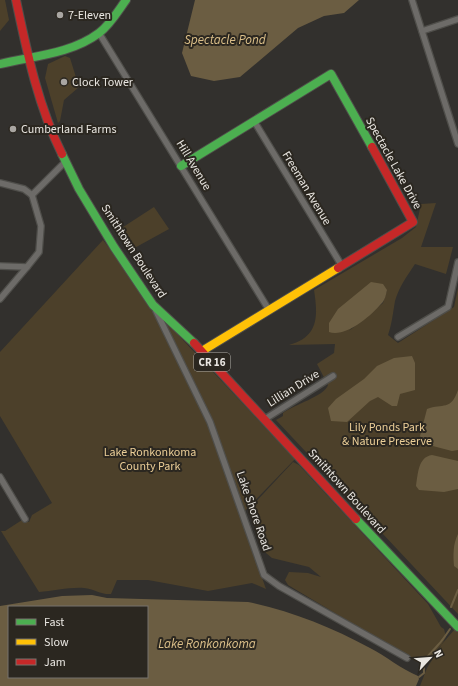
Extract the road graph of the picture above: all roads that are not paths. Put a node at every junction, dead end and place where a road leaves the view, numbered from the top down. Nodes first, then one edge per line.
1 (16, 0) edge
2 (126, 0) edge
3 (412, 0) edge
4 (458, 19) edge
5 (422, 31) junction
6 (99, 33) junction
7 (28, 57) junction
8 (0, 64) edge
9 (254, 121) junction
10 (458, 144) edge
11 (65, 162) junction
12 (181, 166) junction
13 (0, 183) edge
14 (32, 195) junction
15 (458, 262) edge
16 (0, 266) edge
17 (342, 266) junction
18 (27, 267) junction
19 (0, 299) edge
20 (153, 305) junction
21 (268, 310) junction
22 (398, 337) dead end
23 (202, 351) junction
24 (333, 376) dead end
25 (265, 419) junction
26 (0, 477) edge
27 (25, 519) dead end
28 (458, 627) edge
29 (407, 658) dead end

1 - 7 main road, Smithtown Boulevard / CR 16
2 - 6 main road
3 - 5 street
4 - 5 street
5 - 10 street
6 - 7 main road
6 - 12 street, Hill Avenue
7 - 8 main road
7 - 11 main road, Smithtown Boulevard / CR 16
9 - 12 main road, Spectacle Lake Drive
9 - 17 street, Freeman Avenue
9 - 17 main road, Spectacle Lake Drive
11 - 14 street
11 - 20 main road, Smithtown Boulevard / CR 16
12 - 21 street, Hill Avenue
13 - 14 street
14 - 18 street
15 - 22 street
16 - 18 street
17 - 21 main road, Spectacle Lake Drive
18 - 19 street
20 - 23 main road, Smithtown Boulevard / CR 16
20 - 29 street, Lake Shore Road
21 - 23 main road, Spectacle Lake Drive
23 - 25 main road, Smithtown Boulevard / CR 16
24 - 25 street, Lillian Drive
25 - 28 main road, Smithtown Boulevard / CR 16
26 - 27 street

